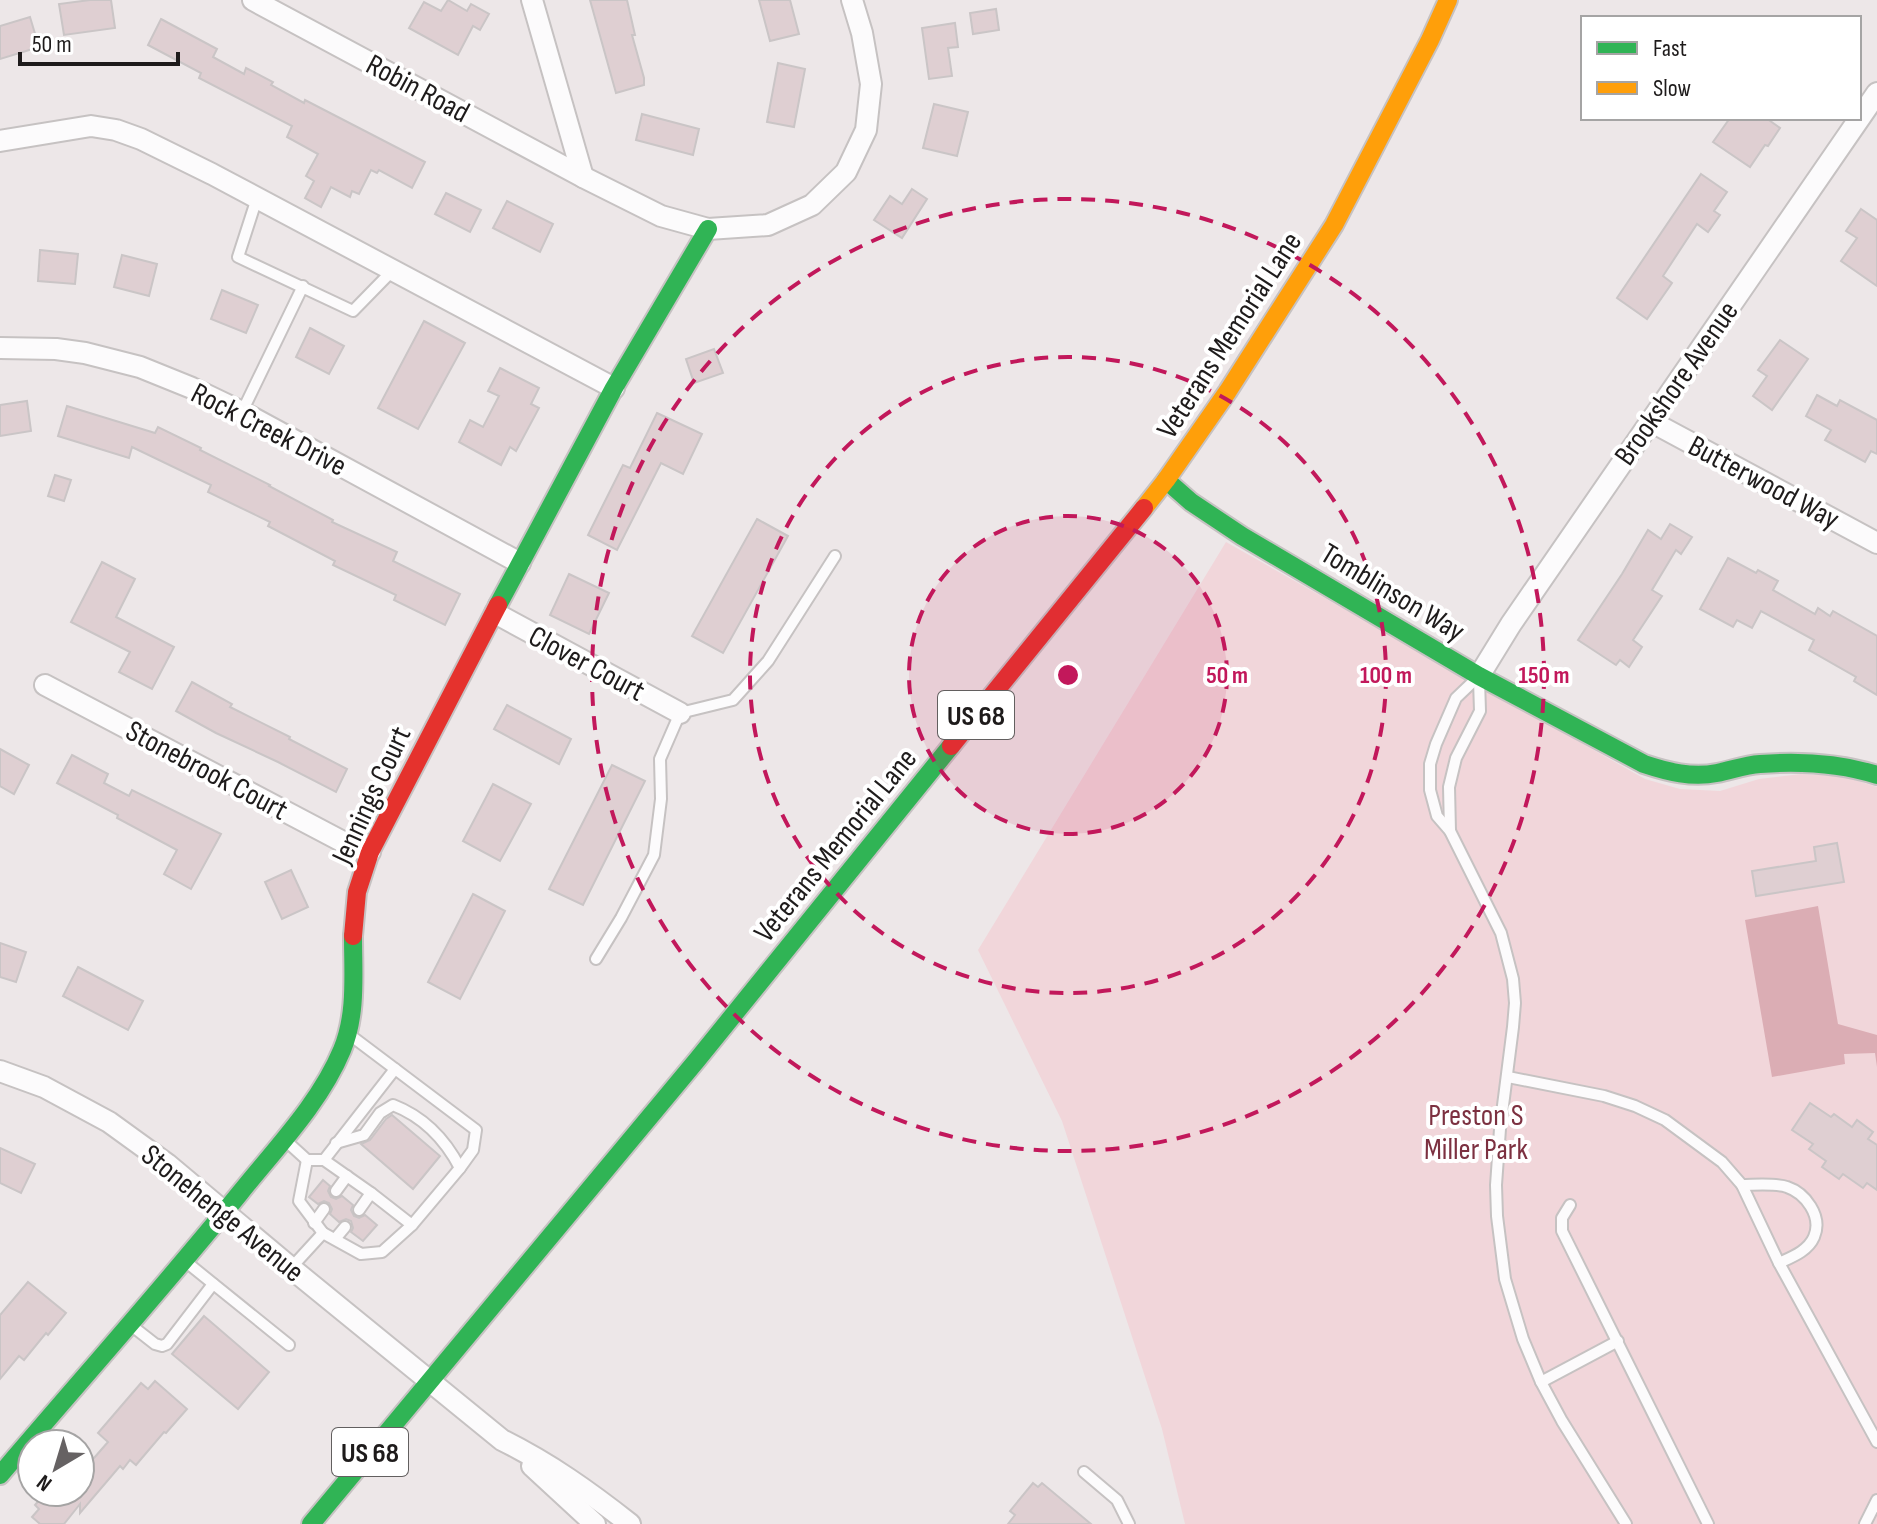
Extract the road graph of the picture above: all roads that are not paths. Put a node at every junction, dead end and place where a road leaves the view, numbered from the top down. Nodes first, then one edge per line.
1 (253, 0) edge
2 (532, 0) edge
3 (852, 0) edge
4 (1448, 0) edge
5 (1874, 103) edge
6 (0, 141) edge
7 (583, 177) junction
8 (257, 198) junction
9 (708, 229) junction
10 (393, 270) junction
11 (303, 286) junction
12 (0, 348) edge
13 (614, 388) junction
14 (242, 412) junction
15 (1650, 421) junction
16 (1166, 480) junction
17 (1877, 543) edge
18 (835, 556) dead end
19 (520, 563) junction
20 (495, 613) junction
21 (1479, 676) junction
22 (45, 685) dead end
23 (680, 713) junction
24 (1877, 775) edge
25 (1450, 831) junction
26 (370, 852) junction
27 (596, 959) dead end
28 (347, 1033) junction
29 (395, 1069) junction
30 (0, 1071) edge
31 (1508, 1077) junction
32 (283, 1138) junction
33 (336, 1143) junction
34 (307, 1160) junction
35 (324, 1160) junction
36 (460, 1168) junction
37 (347, 1176) junction
38 (1742, 1185) junction
39 (336, 1191) dead end
40 (371, 1193) junction
41 (1570, 1205) dead end
42 (324, 1209) dead end
43 (359, 1210) dead end
44 (225, 1212) junction
45 (314, 1223) junction
46 (412, 1225) junction
47 (345, 1227) dead end
48 (323, 1233) junction
49 (335, 1239) junction
50 (184, 1260) junction
51 (1779, 1263) junction
52 (291, 1268) junction
53 (213, 1284) junction
54 (129, 1324) junction
55 (1618, 1341) junction
56 (289, 1345) dead end
57 (430, 1381) junction
58 (1541, 1382) junction
59 (502, 1440) junction
60 (1877, 1442) edge
61 (1084, 1472) dead end
62 (0, 1475) edge
63 (1877, 1500) edge
64 (311, 1524) edge
65 (595, 1524) edge
66 (630, 1524) edge
67 (1129, 1524) edge
68 (1626, 1524) edge
69 (1708, 1524) edge
70 (1865, 1524) edge

1 - 7 street, Robin Road
2 - 7 street
3 - 9 street, Robin Road
4 - 16 street, Veterans Memorial Lane / US 68
5 - 15 street, Brookshore Avenue
6 - 8 street
7 - 9 street, Robin Road
8 - 10 street
8 - 11 lane
9 - 13 street, Jennings Court
10 - 11 lane
10 - 13 street
11 - 14 lane
12 - 14 street, Rock Creek Drive
13 - 19 street, Jennings Court
14 - 19 street, Rock Creek Drive
15 - 17 street, Butterwood Way
15 - 21 street, Brookshore Avenue
16 - 21 street, Tomblinson Way
16 - 57 street, Veterans Memorial Lane / US 68
18 - 23 lane
19 - 20 street, Jennings Court
20 - 23 street, Clover Court
20 - 26 street, Jennings Court
21 - 24 street, Tomblinson Way
21 - 25 lane
21 - 25 lane
22 - 26 street, Stonebrook Court
23 - 27 lane
25 - 31 lane
26 - 28 street, Jennings Court
28 - 29 lane
28 - 32 street, Jennings Court
29 - 33 lane
29 - 36 lane
30 - 44 street, Stonehenge Avenue
31 - 38 lane
31 - 58 lane
32 - 34 lane
32 - 44 street, Jennings Court
33 - 35 lane
33 - 36 lane
34 - 35 lane
34 - 45 lane
35 - 37 lane
36 - 46 lane
37 - 39 lane
37 - 40 lane
38 - 51 lane
38 - 51 lane
40 - 43 lane
40 - 46 lane
41 - 55 lane
42 - 45 lane
44 - 50 street, Jennings Court
44 - 52 street, Stonehenge Avenue
45 - 48 lane
46 - 49 lane
47 - 49 lane
48 - 49 lane
48 - 52 lane
50 - 53 lane
50 - 54 street, Jennings Court
51 - 60 lane
52 - 57 street, Stonehenge Avenue
53 - 54 lane
53 - 56 lane
54 - 62 street, Jennings Court
55 - 58 lane
55 - 69 lane
57 - 59 street, Stonehenge Avenue
57 - 64 street, Veterans Memorial Lane / US 68
58 - 68 lane
59 - 65 street
59 - 66 street
61 - 67 lane
63 - 70 lane

